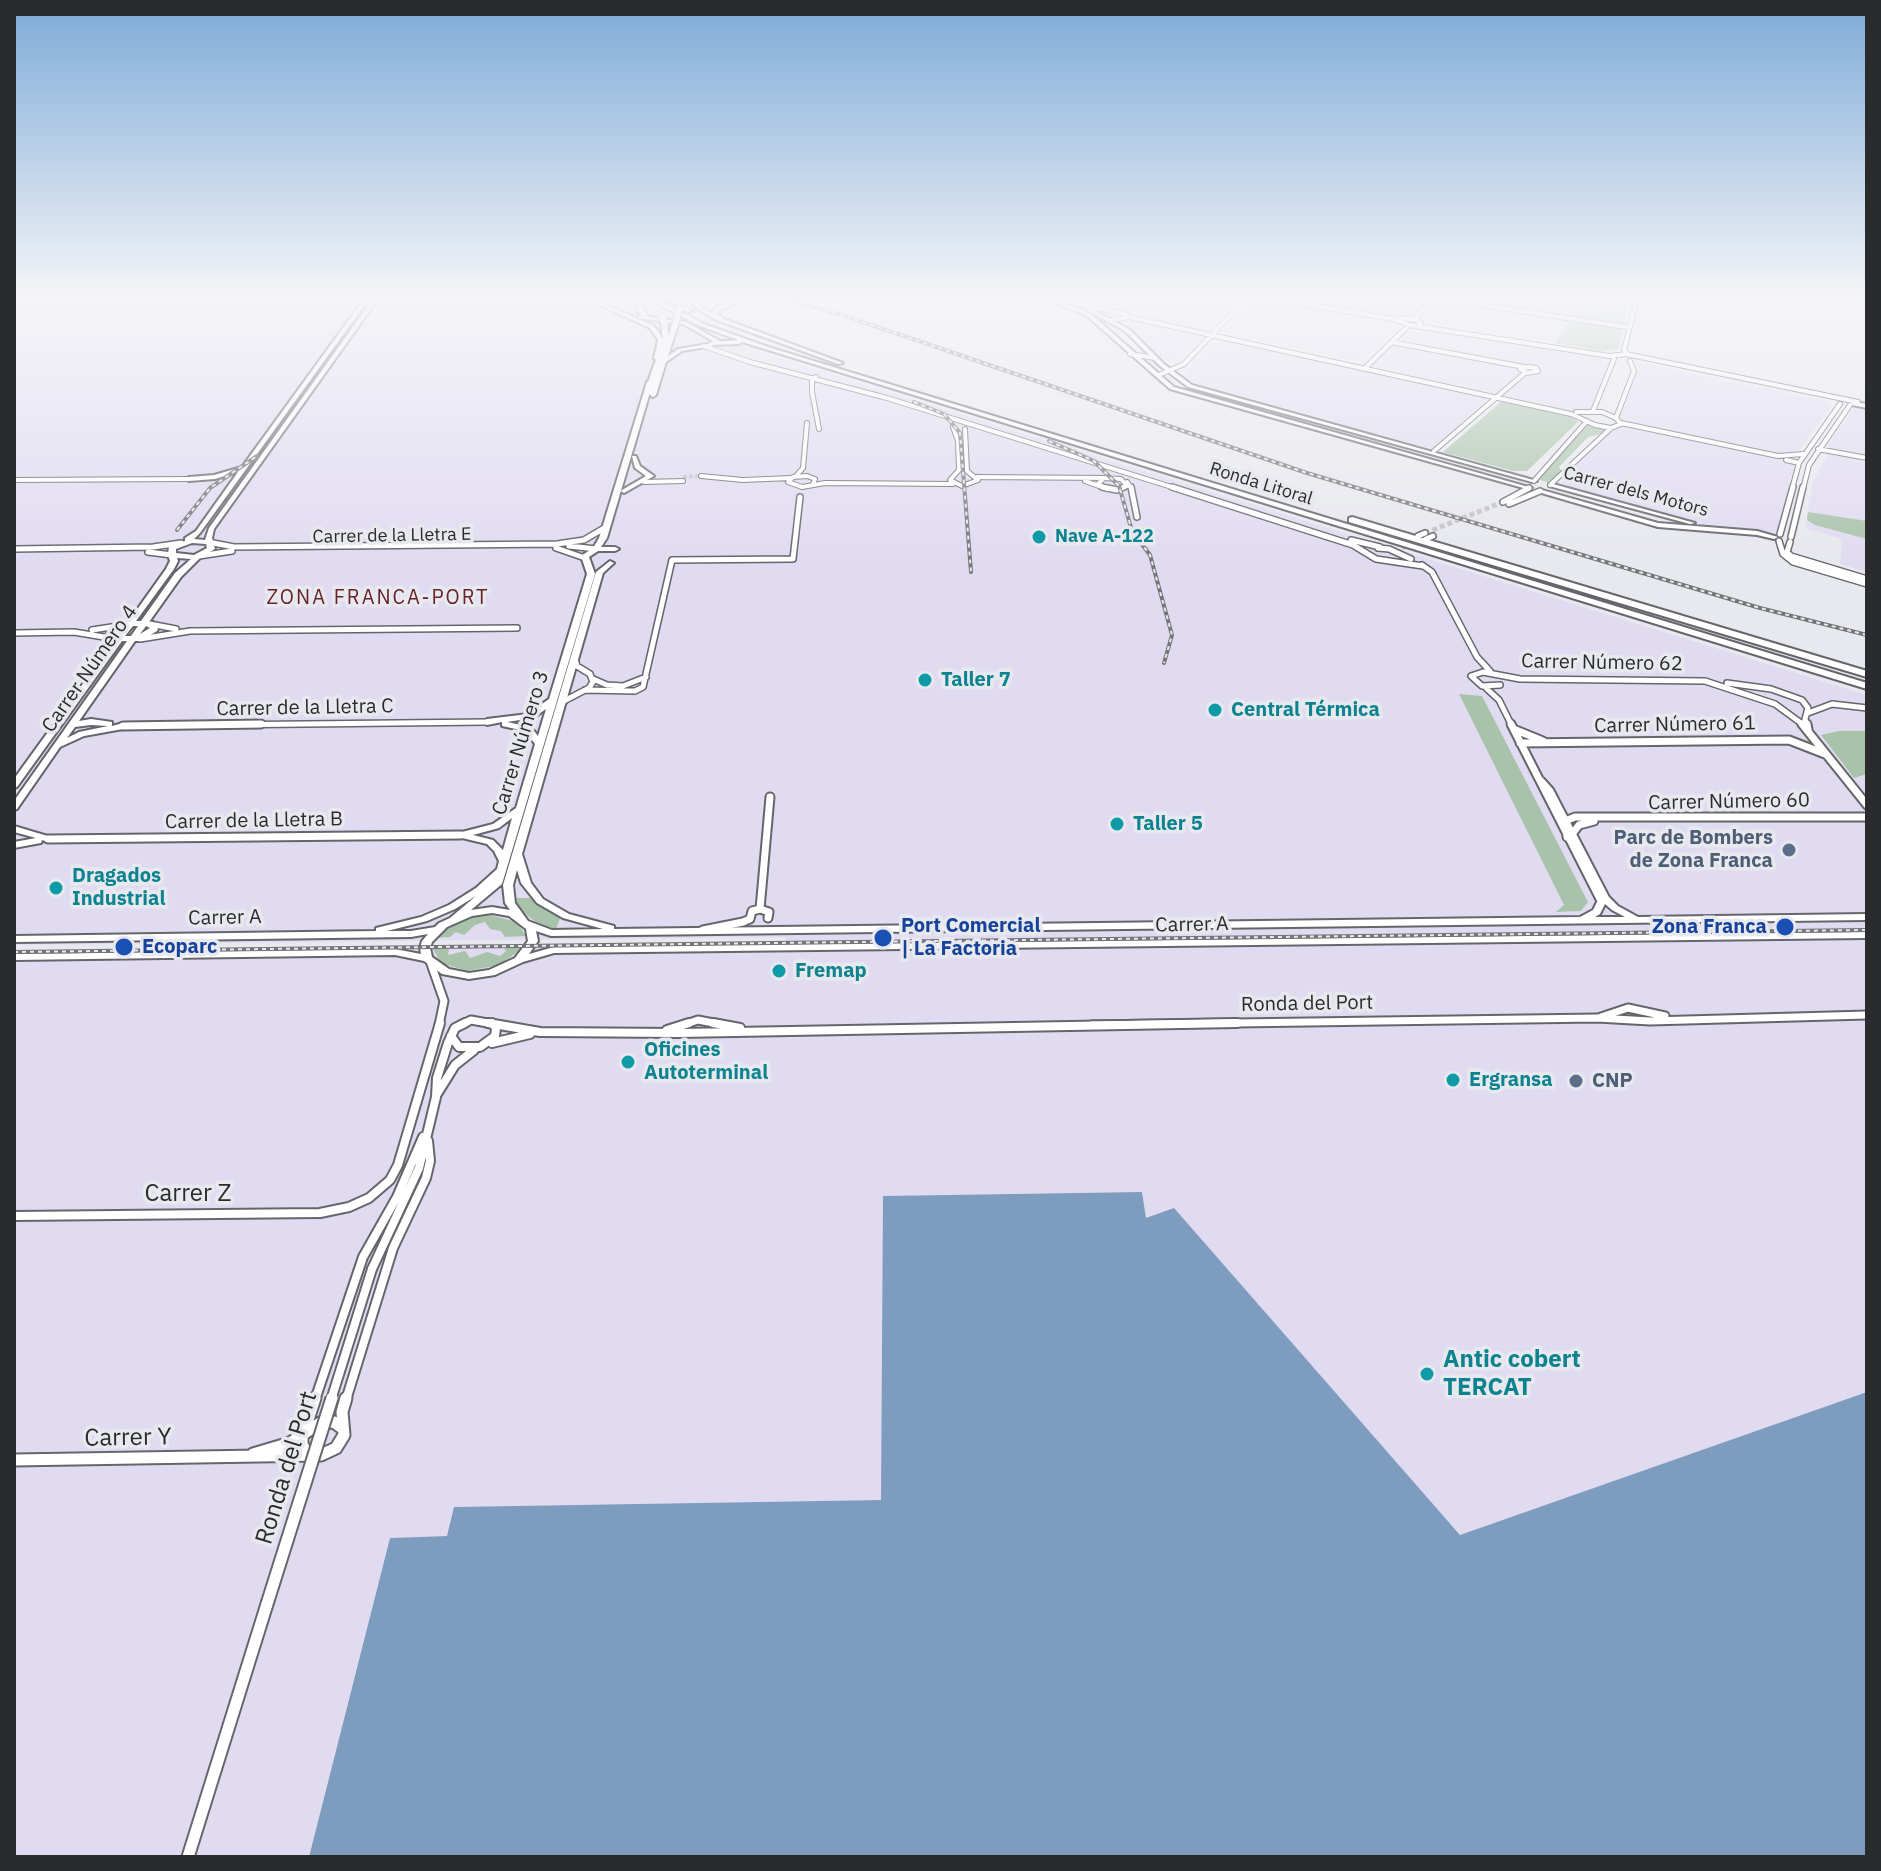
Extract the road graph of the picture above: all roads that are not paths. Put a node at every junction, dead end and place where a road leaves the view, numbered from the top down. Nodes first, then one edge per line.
1 (304, 386) edge
2 (313, 386) edge
3 (649, 386) edge
4 (650, 386) edge
5 (656, 386) edge
6 (815, 386) edge
7 (840, 386) edge
8 (857, 386) edge
9 (891, 386) edge
10 (916, 386) edge
11 (1170, 386) edge
12 (1199, 386) edge
13 (1452, 386) edge
14 (1508, 386) edge
15 (1602, 386) edge
16 (1629, 386) edge
17 (1765, 386) edge
18 (1769, 386) edge
19 (648, 393) junction
20 (1498, 396) junction
21 (1840, 401) junction
22 (1854, 403) junction
23 (1867, 405) edge
24 (1593, 411) junction
25 (940, 415) junction
26 (1584, 417) junction
27 (1619, 422) junction
28 (807, 423) dead end
29 (953, 427) junction
30 (979, 427) junction
31 (1611, 428) junction
32 (819, 429) dead end
33 (965, 429) junction
34 (1818, 449) junction
35 (1434, 451) junction
36 (1813, 456) junction
37 (634, 457) junction
38 (1780, 458) junction
39 (1867, 458) edge
40 (1799, 462) junction
41 (245, 467) junction
42 (803, 468) junction
43 (1807, 470) junction
44 (651, 474) junction
45 (954, 476) junction
46 (974, 476) junction
47 (794, 477) junction
48 (1561, 477) junction
49 (1110, 478) junction
50 (189, 479) joint
51 (213, 479) junction
52 (812, 479) junction
53 (14, 480) edge
54 (239, 480) junction
55 (644, 482) junction
56 (1127, 482) junction
57 (953, 484) junction
58 (975, 484) junction
59 (1531, 484) junction
60 (791, 485) junction
61 (1550, 485) junction
62 (1099, 486) junction
63 (1569, 489) junction
64 (1113, 490) junction
65 (624, 491) junction
66 (1540, 491) junction
67 (226, 492) junction
68 (800, 497) dead end
69 (1132, 498) junction
70 (1137, 517) dead end
71 (607, 525) junction
72 (1713, 529) junction
73 (1418, 536) tunnel mouth
74 (1433, 536) tunnel mouth
75 (1778, 537) junction
76 (1790, 540) junction
77 (208, 542) junction
78 (183, 543) junction
79 (551, 544) junction
80 (1382, 548) junction
81 (596, 549) junction
82 (615, 549) junction
83 (1398, 550) junction
84 (14, 551) edge
85 (1368, 554) junction
86 (172, 555) junction
87 (199, 556) junction
88 (586, 560) junction
89 (1390, 560) junction
90 (610, 563) junction
91 (1423, 566) junction
92 (1867, 581) edge
93 (138, 614) junction
94 (131, 623) junction
95 (119, 625) junction
96 (517, 628) dead end
97 (190, 631) junction
98 (74, 632) junction
99 (149, 632) junction
100 (14, 633) edge
101 (113, 639) junction
102 (1477, 657) junction
103 (575, 659) junction
104 (1475, 673) junction
105 (1495, 674) junction
106 (1867, 674) edge
107 (646, 677) junction
108 (593, 679) junction
109 (1705, 681) junction
110 (1500, 685) junction
111 (1483, 686) junction
112 (1867, 687) edge
113 (585, 690) junction
114 (1499, 700) junction
115 (558, 701) junction
116 (87, 704) junction
117 (1867, 708) edge
118 (1808, 713) junction
119 (64, 716) junction
120 (487, 722) junction
121 (71, 725) junction
122 (109, 726) junction
123 (123, 726) joint
124 (1513, 729) junction
125 (1808, 729) junction
126 (51, 734) junction
127 (1543, 741) junction
128 (1796, 741) junction
129 (1554, 742) junction
130 (1520, 743) junction
131 (540, 744) junction
132 (54, 750) junction
133 (1527, 756) junction
134 (1833, 760) junction
135 (1539, 779) junction
136 (14, 785) edge
137 (1542, 791) junction
138 (770, 797) dead end
139 (1866, 803) edge
140 (522, 805) junction
141 (14, 807) edge
142 (1559, 807) junction
143 (1854, 817) junction
144 (1867, 819) edge
145 (1588, 820) junction
146 (1570, 821) junction
147 (14, 829) edge
148 (14, 835) edge
149 (461, 835) junction
150 (1570, 835) junction
151 (48, 839) joint
152 (20, 842) edge
153 (518, 856) junction
154 (503, 866) junction
155 (1603, 900) junction
156 (760, 909) junction
157 (1867, 917) edge
158 (455, 918) junction
159 (1581, 920) junction
160 (1611, 920) junction
161 (1647, 920) junction
162 (525, 921) junction
163 (774, 929) junction
164 (436, 930) junction
165 (697, 931) junction
166 (623, 932) junction
167 (352, 935) junction
168 (1867, 935) edge
169 (1621, 938) junction
170 (14, 939) edge
171 (14, 957) edge
172 (428, 959) junction
173 (519, 960) junction
174 (1867, 1015) edge
175 (1597, 1018) junction
176 (1676, 1018) junction
177 (491, 1022) junction
178 (747, 1030) junction
179 (665, 1031) junction
180 (540, 1032) junction
181 (451, 1036) junction
182 (482, 1046) junction
183 (436, 1097) junction
184 (428, 1129) junction
185 (14, 1216) edge
186 (343, 1430) junction
187 (306, 1431) junction
188 (310, 1454) junction
189 (243, 1456) junction
190 (14, 1460) edge
191 (188, 1857) edge

1 - 41 main road
2 - 54 main road
3 - 19 main road
4 - 19 highway
5 - 37 main road
6 - 32 street
7 - 25 street
8 - 80 street
9 - 112 highway, Ronda Litoral
10 - 106 highway, Ronda Litoral
11 - 59 main road, Carrer dels Motors
12 - 35 main road, Carrer dels Motors
13 - 20 street
14 - 20 street
15 - 24 street
16 - 27 street
17 - 21 street
18 - 21 street
19 - 71 main road
20 - 26 street
20 - 35 street
21 - 22 street
21 - 40 street
22 - 23 main road
22 - 34 street
24 - 26 street
24 - 27 street
25 - 29 street
25 - 30 street
26 - 31 street
26 - 59 street
27 - 31 street
27 - 38 street
28 - 42 street
29 - 33 street
29 - 45 street
30 - 33 street
30 - 85 street
31 - 48 street
33 - 46 street
34 - 36 street
34 - 39 street
35 - 59 main road, Carrer dels Motors
36 - 40 street
36 - 43 street
37 - 44 main road
37 - 65 main road
38 - 40 street
38 - 40 street
40 - 43 street
40 - 75 street
41 - 51 main road
41 - 54 main road
42 - 47 street
42 - 52 street
43 - 76 street
44 - 55 main road
44 - 55 street
45 - 46 street
45 - 52 street
45 - 57 street
46 - 49 street
46 - 58 street
47 - 52 street
47 - 60 street
47 - 60 street
48 - 61 street
48 - 63 street
49 - 56 street
49 - 62 street
50 - 51 main road
50 - 53 street
51 - 54 main road
51 - 67 main road
52 - 57 street
52 - 60 street
54 - 67 main road
54 - 77 main road
55 - 65 main road
56 - 64 street
56 - 69 street
57 - 58 street
58 - 62 street
59 - 61 main road, Carrer dels Motors
59 - 66 main road, Carrer dels Motors
59 - 66 street
61 - 63 main road, Carrer dels Motors
61 - 66 main road
62 - 64 street
63 - 72 main road, Carrer dels Motors
64 - 69 street
65 - 82 main road
66 - 72 main road, Carrer dels Motors
67 - 78 main road
68 - 107 street
69 - 70 street
71 - 79 street, Carrer de la Lletra E
71 - 81 main road
72 - 75 main road, Carrer dels Motors
73 - 74 street
75 - 76 street
75 - 92 street
76 - 92 street
77 - 78 main road
77 - 79 street, Carrer de la Lletra E
77 - 87 main road, Carrer Número 4
78 - 84 street
78 - 86 main road, Carrer Número 4
79 - 81 street, Carrer de la Lletra E
80 - 83 street
80 - 85 street
81 - 82 main road
81 - 88 main road
82 - 90 main road, Carrer Número 3
83 - 89 street
83 - 91 street
84 - 86 street
85 - 89 street
86 - 87 main road
86 - 93 main road, Carrer Número 4
87 - 88 street, Carrer de la Lletra E
87 - 99 main road, Carrer Número 4
88 - 90 main road
88 - 115 main road, Carrer Número 3
89 - 91 street
90 - 103 main road, Carrer Número 3
91 - 102 street
93 - 94 main road, Carrer Número 4
93 - 95 street
94 - 95 main road
94 - 99 main road
94 - 101 main road, Carrer Número 4
95 - 98 street
95 - 101 main road
96 - 97 street
97 - 99 street
97 - 99 street
98 - 100 street
98 - 101 street
99 - 101 main road
99 - 116 main road, Carrer Número 4
101 - 119 main road, Carrer Número 4
102 - 104 street
102 - 105 street
103 - 108 street
103 - 115 main road, Carrer Número 3
104 - 105 street, Carrer Número 62
104 - 111 street
105 - 109 street, Carrer Número 62
105 - 110 street
107 - 108 street
107 - 113 street
108 - 113 street
109 - 118 street, Carrer Número 62
109 - 125 street, Carrer Número 62
110 - 111 street
110 - 114 street
111 - 114 street
113 - 115 street
114 - 124 street
115 - 120 main road
115 - 131 main road, Carrer Número 3
115 - 153 main road, Carrer Número 3
116 - 121 main road, Carrer Número 4
116 - 122 main road
117 - 118 street
118 - 125 street
119 - 121 main road
119 - 126 main road, Carrer Número 4
120 - 123 street, Carrer de la Lletra C
120 - 131 main road
121 - 122 main road
121 - 126 main road
121 - 132 main road, Carrer Número 4
122 - 123 main road
122 - 132 main road
124 - 127 street, Carrer Número 61
124 - 130 street
125 - 128 street
125 - 134 street, Carrer Número 62
126 - 136 main road, Carrer Número 4
127 - 129 street, Carrer Número 61
127 - 130 street, Carrer Número 61
128 - 129 street, Carrer Número 61
128 - 134 street, Carrer Número 61
129 - 130 street, Carrer Número 61
129 - 133 street, Carrer Número 61
130 - 133 street
131 - 140 main road, Carrer Número 3
132 - 141 main road, Carrer Número 4
133 - 135 street
134 - 139 street, Carrer Número 62
135 - 137 street
135 - 142 street
137 - 146 street
137 - 150 street
138 - 156 street
139 - 143 street
140 - 149 main road
140 - 154 main road, Carrer Número 3
142 - 145 street
142 - 146 street
143 - 144 street, Carrer Número 60
143 - 145 street, Carrer Número 60
145 - 146 street, Carrer Número 60
145 - 150 street, Carrer Número 60
146 - 150 street
147 - 152 main road
148 - 152 main road
149 - 151 street, Carrer de la Lletra B
149 - 154 main road
150 - 155 street
151 - 152 main road
153 - 162 main road, Carrer Número 3
153 - 166 main road
154 - 158 main road, Carrer Número 3
154 - 167 main road
155 - 159 main road
155 - 160 main road
155 - 161 main road
156 - 163 street
156 - 165 street
157 - 161 main road, Carrer A
158 - 162 main road
158 - 164 main road
159 - 160 main road, Carrer A
159 - 163 main road, Carrer A
160 - 161 main road, Carrer A
160 - 169 main road
162 - 166 main road, Carrer A
162 - 173 main road
163 - 165 main road, Carrer A
164 - 167 main road, Carrer A
164 - 172 main road
165 - 166 main road, Carrer A
167 - 170 main road, Carrer A
168 - 169 main road, Carrer A
169 - 173 main road, Carrer A
171 - 172 main road, Carrer A
172 - 173 main road
172 - 185 street, Carrer Z
174 - 176 street, Ronda del Port
175 - 176 street, Ronda del Port
175 - 176 street
175 - 178 street, Ronda del Port
177 - 180 street
177 - 181 street
177 - 182 street
178 - 179 street, Ronda del Port
178 - 179 street, Ronda del Port
179 - 180 street, Ronda del Port
180 - 182 street
181 - 182 street
181 - 183 street, Ronda del Port
182 - 183 street
183 - 184 street, Ronda del Port
184 - 186 street
184 - 187 street
184 - 191 street, Ronda del Port, bridge
186 - 187 street
186 - 188 street
187 - 188 street
187 - 189 street
188 - 189 street
189 - 190 street, Carrer Y

